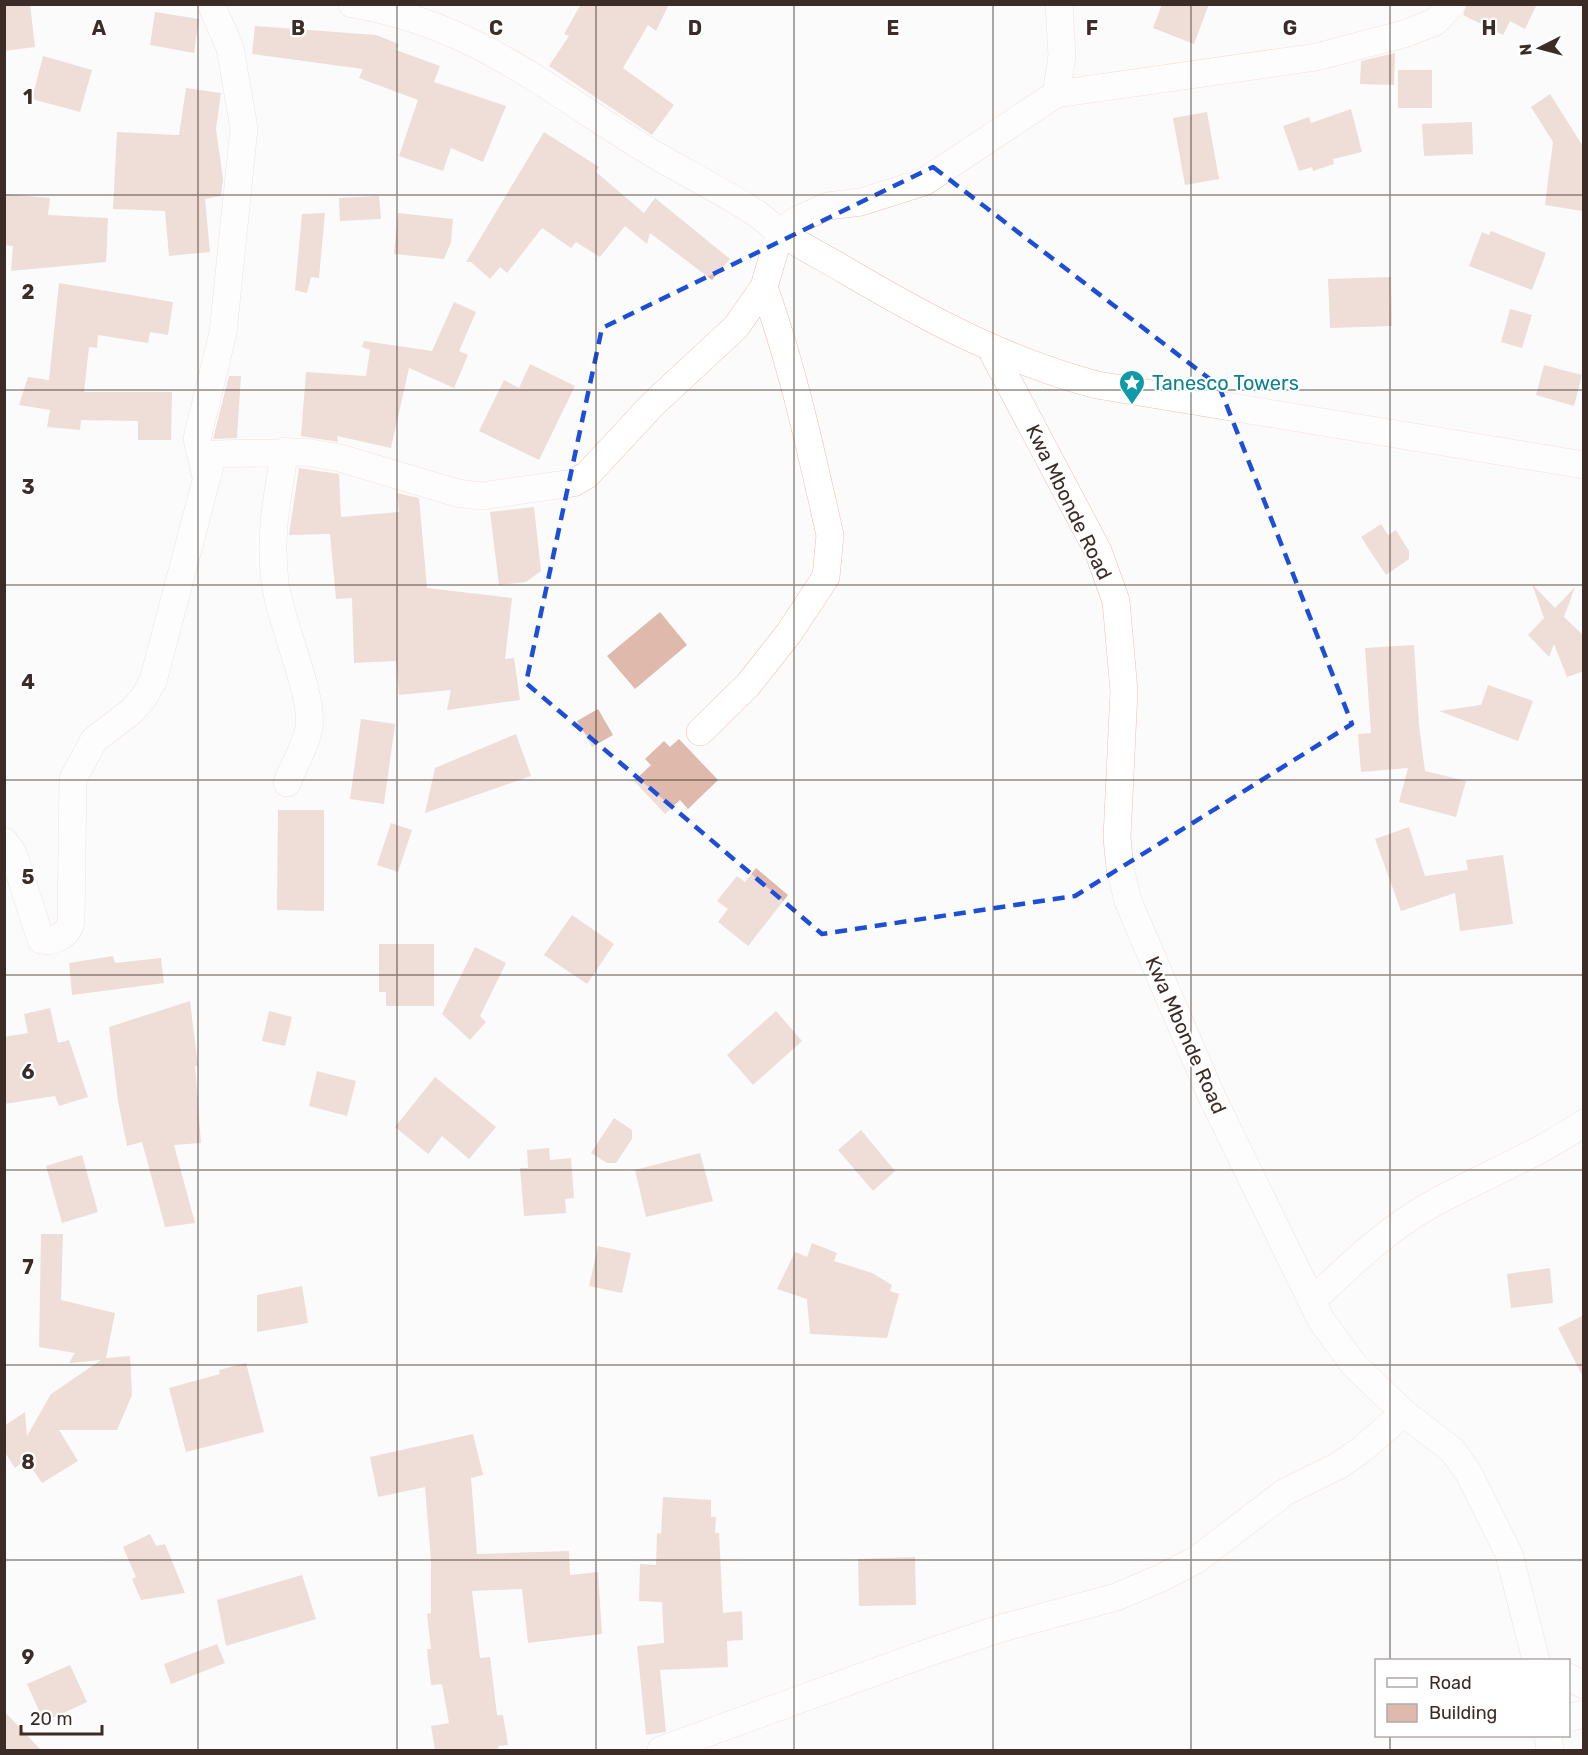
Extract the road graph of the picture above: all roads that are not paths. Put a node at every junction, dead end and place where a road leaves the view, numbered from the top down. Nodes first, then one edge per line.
1 (211, 4) edge
2 (352, 4) edge
3 (1059, 4) edge
4 (1452, 4) edge
5 (1056, 94) junction
6 (780, 232) junction
7 (764, 286) junction
8 (991, 349) junction
9 (285, 451) junction
10 (1584, 465) edge
11 (206, 477) junction
12 (700, 732) dead end
13 (287, 783) dead end
14 (4, 841) edge
15 (1584, 1123) edge
16 (1313, 1300) junction
17 (1404, 1413) junction
18 (1538, 1658) edge
19 (1570, 1678) edge
20 (1584, 1685) edge
21 (661, 1750) edge

1 - 11 street
2 - 6 street
3 - 5 street
4 - 5 street
5 - 6 street
6 - 7 street
6 - 8 street
7 - 9 street
7 - 12 street
8 - 10 street
8 - 16 street, Kwa Mbonde Road
9 - 11 street
9 - 13 street
11 - 14 street
15 - 16 street
16 - 17 street, Kwa Mbonde Road
17 - 18 street, Kwa Mbonde Road
17 - 21 street
19 - 20 street

